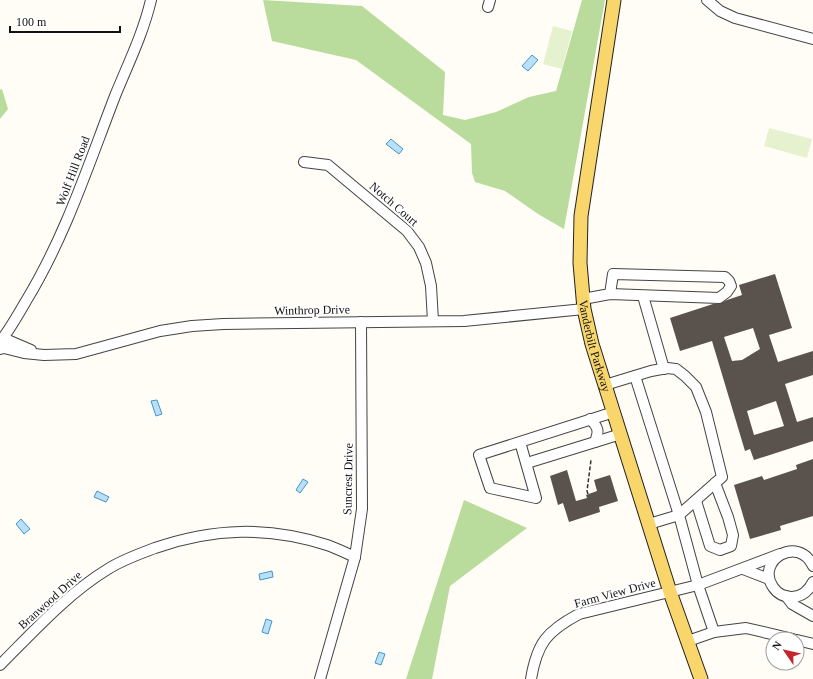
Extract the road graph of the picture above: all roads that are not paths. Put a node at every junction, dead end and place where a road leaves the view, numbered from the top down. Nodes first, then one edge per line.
1 (151, 0) edge
2 (614, 0) edge
3 (707, 0) edge
4 (813, 39) edge
5 (304, 162) dead end
6 (610, 294) junction
7 (644, 296) junction
8 (584, 304) junction
9 (433, 321) junction
10 (361, 322) junction
11 (2, 340) edge
12 (0, 349) edge
13 (44, 355) junction
14 (664, 369) junction
15 (635, 376) junction
16 (605, 385) junction
17 (614, 412) junction
18 (590, 419) junction
19 (621, 434) junction
20 (520, 442) junction
21 (595, 442) junction
22 (527, 463) junction
23 (715, 483) junction
24 (696, 501) junction
25 (679, 515) junction
26 (649, 524) junction
27 (780, 554) junction
28 (355, 557) junction
29 (813, 566) edge
30 (743, 569) junction
31 (769, 579) junction
32 (813, 582) edge
33 (698, 585) junction
34 (670, 592) junction
35 (786, 596) junction
36 (813, 616) edge
37 (714, 632) junction
38 (765, 632) edge
39 (688, 641) junction
40 (0, 665) edge
41 (320, 679) edge
42 (531, 679) edge
43 (701, 679) edge

1 - 11 street, Wolf Hill Road
2 - 8 main road, Vanderbilt Parkway
3 - 4 street
5 - 9 street, Notch Court
6 - 7 street, Winthrop Drive
6 - 7 street, Winthrop Drive
6 - 8 street, Winthrop Drive
7 - 14 street
8 - 9 street, Winthrop Drive
8 - 16 main road, Vanderbilt Parkway
9 - 10 street, Winthrop Drive
10 - 13 street, Winthrop Drive
10 - 28 street, Suncrest Drive
11 - 13 street, Winthrop Drive
12 - 13 street, Winthrop Drive
14 - 15 street
14 - 23 street
15 - 16 street
15 - 25 street
16 - 17 main road, Vanderbilt Parkway
17 - 18 street
17 - 19 main road, Vanderbilt Parkway
18 - 20 street
18 - 21 street
19 - 21 street
19 - 26 main road, Vanderbilt Parkway
20 - 22 street
20 - 22 street
21 - 22 street
23 - 24 street
23 - 24 street
24 - 25 street
25 - 26 street
25 - 33 street
26 - 34 main road, Vanderbilt Parkway
27 - 29 street, Farm View Drive
27 - 30 street, Farm View Drive
27 - 31 street
28 - 40 street, Branwood Drive
28 - 41 street, Suncrest Drive
30 - 31 street
30 - 33 street, Farm View Drive
31 - 35 street
32 - 35 street
33 - 34 street, Farm View Drive
33 - 37 street
34 - 39 main road, Vanderbilt Parkway
34 - 42 street, Farm View Drive
35 - 36 street
37 - 38 street
37 - 39 street
39 - 43 main road, Vanderbilt Parkway

